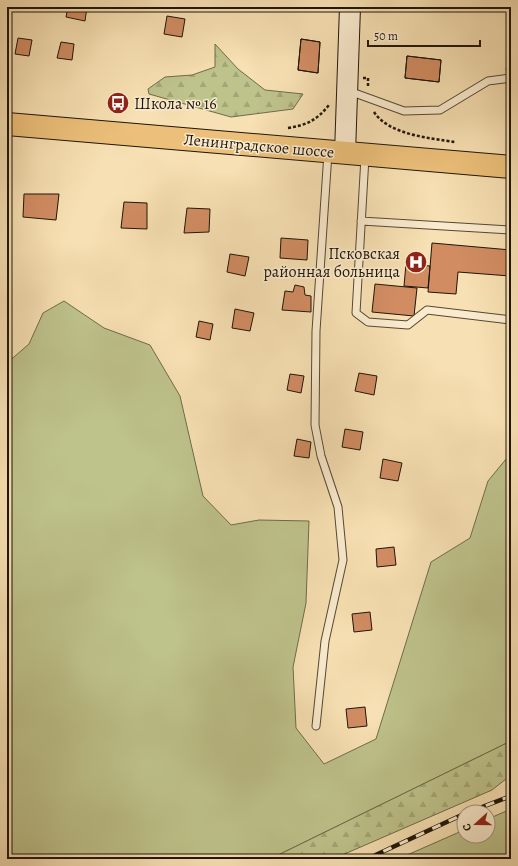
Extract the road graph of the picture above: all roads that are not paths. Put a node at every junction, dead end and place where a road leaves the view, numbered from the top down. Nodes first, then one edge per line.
1 (350, 7) edge
2 (511, 78) edge
3 (347, 90) junction
4 (7, 124) edge
5 (346, 153) junction
6 (511, 166) edge
7 (361, 221) junction
8 (511, 230) edge
9 (511, 320) edge
10 (316, 726) dead end

1 - 3 street
2 - 3 lane
3 - 5 street
4 - 5 highway, Ленинградское шоссе
5 - 6 highway, Ленинградское шоссе
5 - 7 lane
5 - 10 lane
7 - 8 lane
7 - 9 lane

